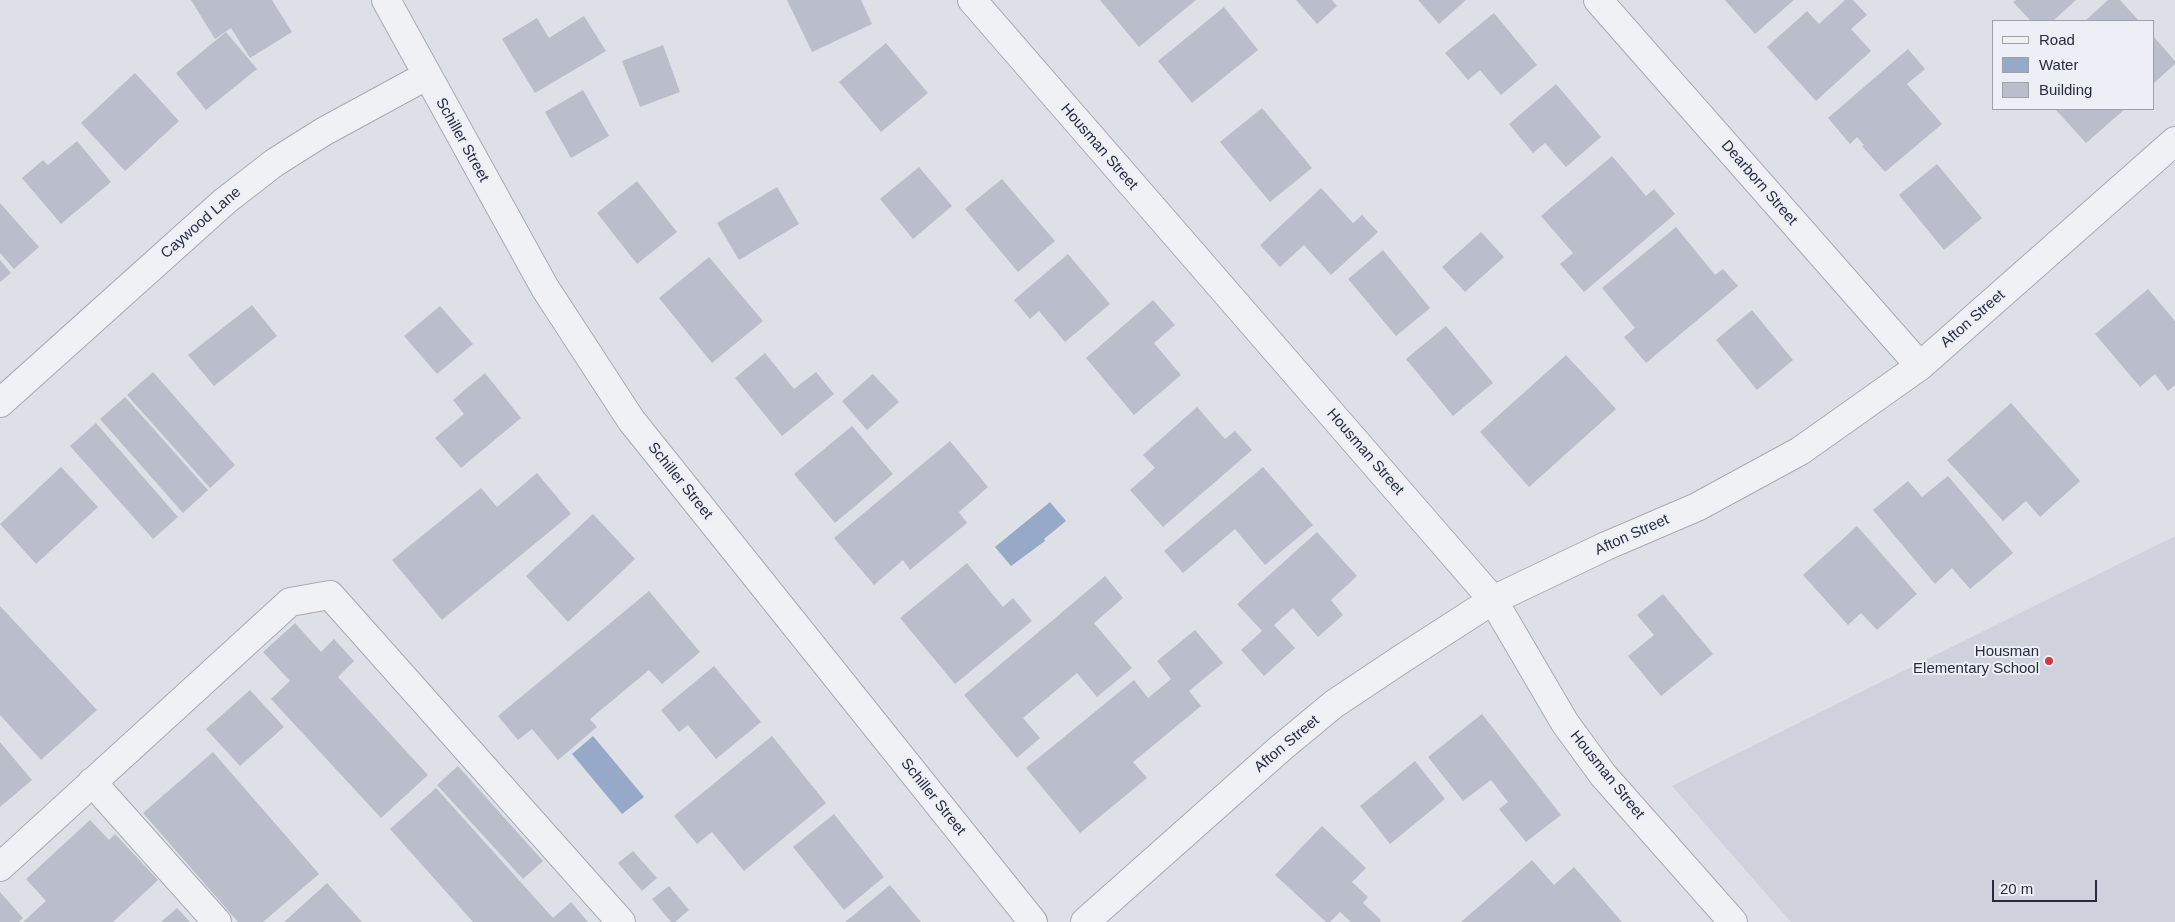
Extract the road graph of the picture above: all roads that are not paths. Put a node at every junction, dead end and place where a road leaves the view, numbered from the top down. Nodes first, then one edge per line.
1 (386, 0) edge
2 (972, 0) edge
3 (1598, 0) edge
4 (426, 76) junction
5 (2175, 141) edge
6 (1920, 366) junction
7 (0, 403) edge
8 (1494, 600) junction
9 (92, 782) junction
10 (0, 867) edge
11 (217, 922) edge
12 (621, 922) edge
13 (1033, 922) edge
14 (1085, 922) edge
15 (1733, 922) edge

1 - 4 street, Schiller Street
2 - 8 street, Housman Street
3 - 6 street, Dearborn Street
4 - 7 street, Caywood Lane
4 - 13 street, Schiller Street
5 - 6 street, Afton Street
6 - 8 street, Afton Street
8 - 14 street, Afton Street
8 - 15 street, Housman Street
9 - 10 street
9 - 11 street
9 - 12 street

